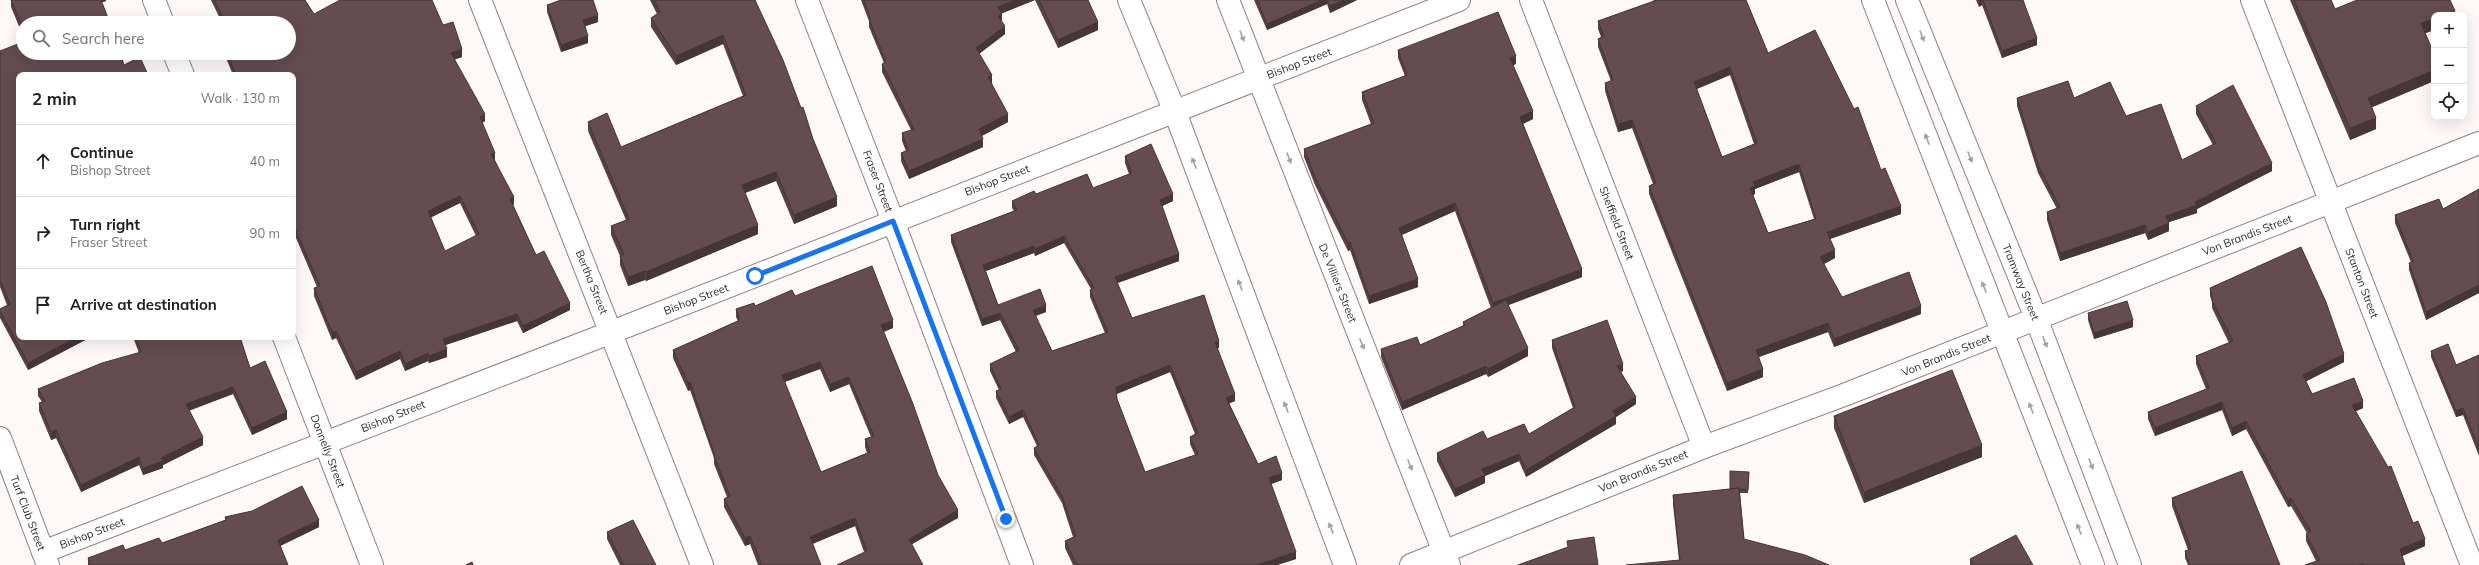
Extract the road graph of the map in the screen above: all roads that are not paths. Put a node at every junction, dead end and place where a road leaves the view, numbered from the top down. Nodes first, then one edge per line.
1 (154, 0) edge
2 (480, 0) edge
3 (807, 0) edge
4 (1129, 0) edge
5 (1228, 0) edge
6 (1459, 0) edge
7 (1531, 0) edge
8 (1873, 0) edge
9 (1907, 0) edge
10 (2252, 0) edge
11 (160, 16) edge
12 (177, 60) edge
13 (182, 72) edge
14 (1258, 79) junction
15 (1939, 80) junction
16 (1908, 92) junction
17 (1175, 112) junction
18 (2479, 143) edge
19 (2330, 202) junction
20 (893, 221) junction
21 (2036, 318) junction
22 (612, 332) junction
23 (2002, 332) junction
24 (285, 340) edge
25 (0, 438) edge
26 (325, 443) junction
27 (1704, 447) junction
28 (46, 558) edge
29 (1447, 558) edge
30 (372, 565) edge
31 (702, 565) edge
32 (1022, 565) edge
33 (1345, 565) edge
34 (1412, 565) edge
35 (2093, 565) edge
36 (2130, 565) edge
37 (2472, 565) edge

1 - 11 street
2 - 22 street, Bertha Street
3 - 20 street, Fraser Street
4 - 17 street
5 -> 14 street, De Villiers Street
6 - 14 street, Bishop Street
7 - 27 street, Sheffield Street
8 - 16 street
9 -> 15 street, Tramway Street
10 - 19 street, Stanton Street
12 - 13 street
14 - 17 street, Bishop Street
14 -> 29 street, De Villiers Street
15 - 16 street
15 -> 21 street, Tramway Street
23 -> 16 street
17 - 20 street, Bishop Street
33 -> 17 street
18 - 19 street, Von Brandis Street
19 - 21 street, Von Brandis Street
19 - 37 street, Stanton Street
20 - 22 street, Bishop Street
20 - 32 street, Fraser Street
21 - 23 street, Von Brandis Street
21 -> 36 street, Tramway Street
22 - 26 street, Bishop Street
22 - 31 street, Bertha Street
23 - 27 street, Von Brandis Street
35 -> 23 street
24 - 26 street, Donnelly Street
25 - 28 street, Turf Club Street
26 - 28 street, Bishop Street
26 - 30 street, Donnelly Street
27 - 29 street, Von Brandis Street
29 - 34 street, Von Brandis Street

